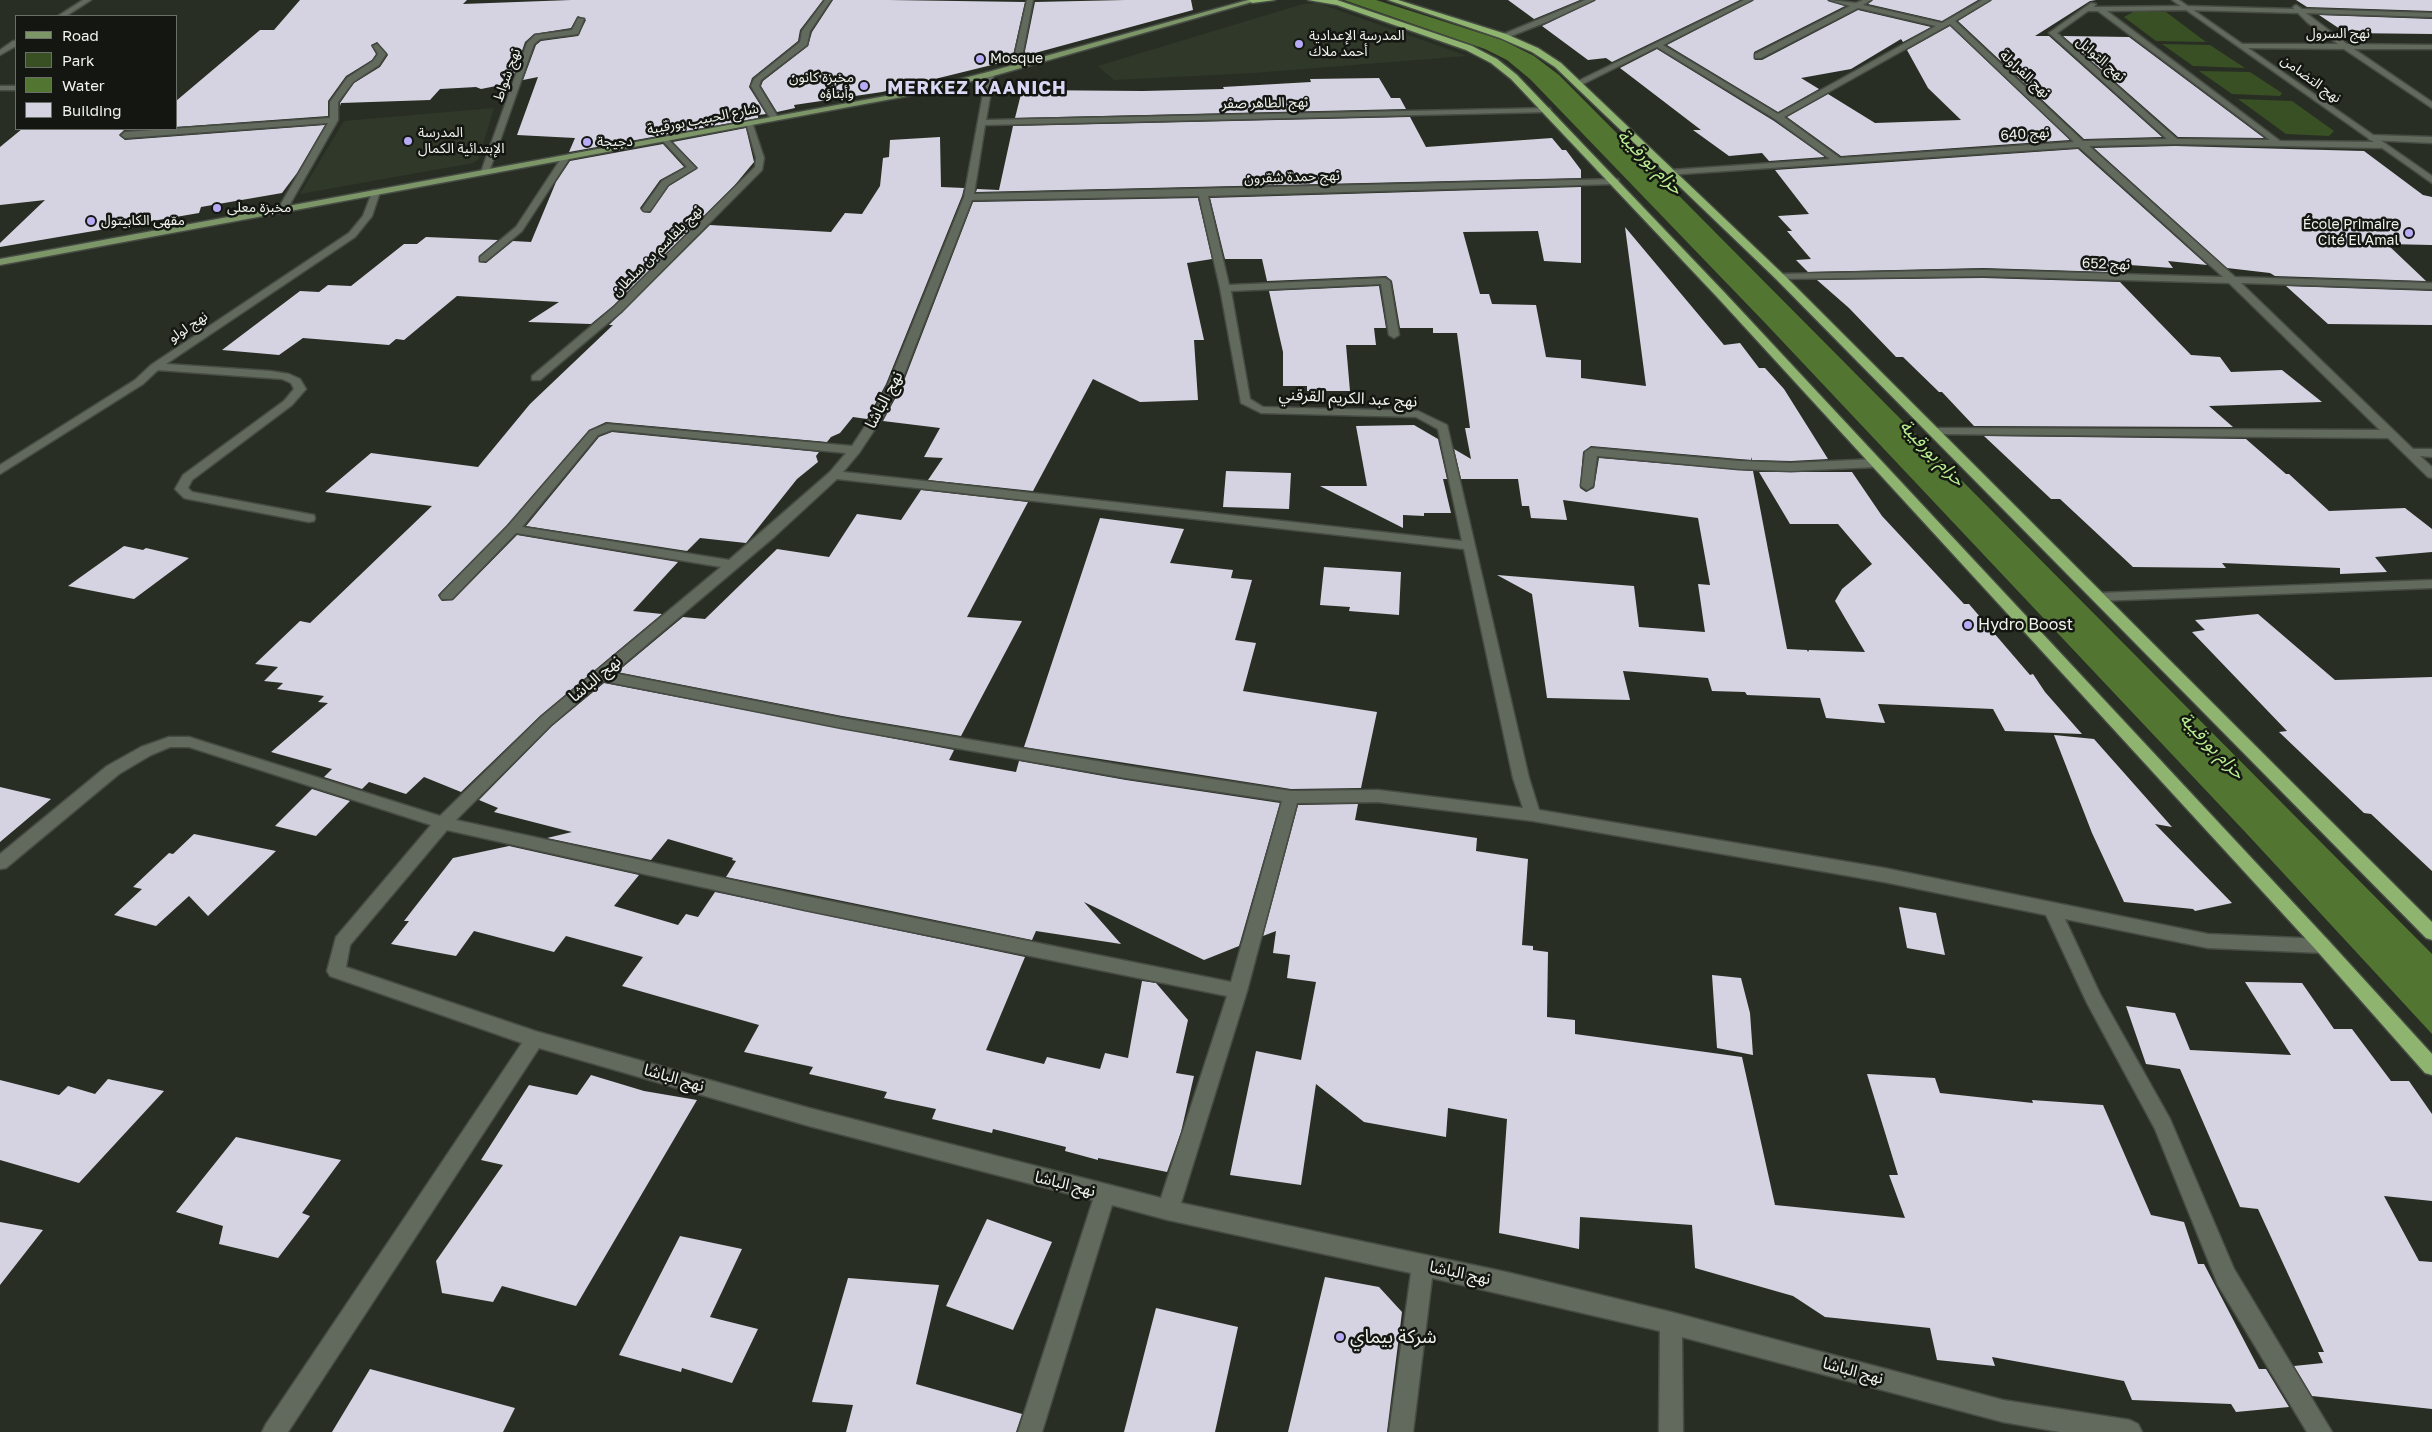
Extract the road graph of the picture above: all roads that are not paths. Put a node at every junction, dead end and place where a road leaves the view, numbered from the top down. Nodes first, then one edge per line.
1 (88, 0) edge
2 (828, 0) edge
3 (1030, 0) edge
4 (1272, 0) edge
5 (1312, 0) edge
6 (1391, 0) edge
7 (1568, 0) edge
8 (1591, 0) edge
9 (1749, 0) edge
10 (1832, 0) edge
11 (1868, 0) edge
12 (1987, 0) edge
13 (2099, 0) edge
14 (2175, 0) edge
15 (2287, 0) edge
16 (1254, 1) edge
17 (1333, 1) edge
18 (1582, 4) junction
19 (1858, 6) junction
20 (2186, 8) junction
21 (2085, 9) junction
22 (2100, 9) junction
23 (2300, 10) junction
24 (62, 15) edge
25 (2432, 15) edge
26 (580, 19) dead end
27 (1952, 21) junction
28 (1943, 25) junction
29 (1503, 36) junction
30 (15, 44) edge
31 (1657, 44) junction
32 (377, 46) dead end
33 (2243, 46) junction
34 (2344, 46) junction
35 (2432, 47) edge
36 (0, 52) edge
37 (1758, 56) dead end
38 (1016, 67) junction
39 (990, 74) junction
40 (1578, 83) junction
41 (0, 88) edge
42 (15, 88) edge
43 (2410, 89) junction
44 (2425, 90) dead end
45 (2432, 106) edge
46 (1547, 110) junction
47 (1778, 117) junction
48 (775, 119) junction
49 (334, 120) junction
50 (984, 123) junction
51 (749, 125) junction
52 (125, 135) dead end
53 (2372, 138) junction
54 (666, 140) junction
55 (2175, 140) junction
56 (2432, 140) edge
57 (2276, 141) junction
58 (2081, 144) junction
59 (2381, 145) junction
60 (565, 158) junction
61 (1838, 161) junction
62 (485, 172) junction
63 (1670, 173) junction
64 (2432, 180) edge
65 (1615, 182) junction
66 (376, 192) junction
67 (1203, 193) junction
68 (970, 197) junction
69 (283, 209) junction
70 (647, 209) dead end
71 (483, 260) dead end
72 (0, 262) edge
73 (1780, 277) junction
74 (2234, 282) junction
75 (2432, 286) edge
76 (1225, 288) junction
77 (1394, 335) dead end
78 (155, 367) junction
79 (536, 378) dead end
80 (1935, 432) junction
81 (2391, 434) junction
82 (854, 450) junction
83 (2410, 452) junction
84 (2432, 453) edge
85 (1876, 463) junction
86 (0, 470) edge
87 (2432, 474) edge
88 (834, 475) junction
89 (1587, 486) dead end
90 (309, 518) dead end
91 (513, 530) junction
92 (1470, 546) junction
93 (732, 565) junction
94 (2432, 584) edge
95 (447, 596) dead end
96 (2098, 597) junction
97 (600, 675) junction
98 (1291, 797) junction
99 (1533, 815) junction
100 (443, 823) junction
101 (0, 863) edge
102 (2052, 909) junction
103 (2432, 933) edge
104 (2323, 946) junction
105 (1238, 991) junction
106 (535, 1039) junction
107 (2432, 1067) edge
108 (1105, 1194) junction
109 (1168, 1210) junction
110 (1423, 1265) junction
111 (1671, 1323) junction
112 (274, 1432) edge
113 (1030, 1432) edge
114 (1401, 1432) edge
115 (1671, 1432) edge
116 (2130, 1432) edge
117 (2320, 1432) edge

1 - 24 street
2 - 48 street
3 - 38 street
4 - 16 highway
5 - 17 highway
6 - 29 highway
7 - 18 street
8 - 18 street
9 - 31 street
10 - 19 street
11 - 19 street
12 - 27 street
13 - 21 street, نهج التوابل
14 - 20 street, نهج التضامن
15 - 23 street
16 - 38 main road, شارع الحبيب بورقيبة
17 - 46 highway
18 - 29 street
19 - 28 street
19 - 37 street
20 - 22 street
20 - 23 street
20 - 33 street, نهج التضامن
21 - 22 street
21 - 55 street, نهج التوابل
22 - 57 street
23 - 25 street
23 - 34 street
26 - 62 street, نهج شواط
27 - 28 street
27 - 58 street, نهج الفراولة
28 - 47 street
29 - 40 highway
30 - 36 street
31 - 40 street
31 - 47 street
32 - 49 street
33 - 34 street, نهج السرول
33 - 53 street, نهج التضامن
34 - 35 street, نهج السرول
34 - 43 street
38 - 39 main road, شارع الحبيب بورقيبة
39 - 48 main road, شارع الحبيب بورقيبة
39 - 50 street, نهج الباشا
40 - 63 highway
41 - 42 street
43 - 44 street
43 - 45 street
46 - 50 street, نهج الطاهر صفر
46 - 65 highway
47 - 61 street
48 - 51 main road, شارع الحبيب بورقيبة
49 - 52 street
49 - 69 street
50 - 68 street, نهج الباشا
51 - 54 main road, شارع الحبيب بورقيبة
51 - 79 street, نهج بلقاسم بن سلطان
53 - 56 street
53 - 59 street, نهج التضامن
54 - 60 main road, شارع الحبيب بورقيبة
54 - 70 street
55 - 57 street, نهج 640
55 - 58 street, نهج 640
57 - 59 street, نهج 640
58 - 61 street, نهج 640
58 - 74 street, نهج الفراولة
59 - 64 street, نهج التضامن
60 - 62 main road, شارع الحبيب بورقيبة
60 - 71 street
61 - 63 street, نهج 640
62 - 66 main road, شارع الحبيب بورقيبة
63 - 73 highway
65 - 67 street, نهج حمدة شقرون
65 - 85 highway
66 - 69 main road, شارع الحبيب بورقيبة
66 - 78 street, نهج لولو
67 - 68 street, نهج حمدة شقرون
67 - 76 street, نهج عبد الكريم القرقني
68 - 82 street, نهج الباشا
69 - 72 main road, شارع الحبيب بورقيبة
73 - 74 street, نهج 652
73 - 80 highway
74 - 75 street, نهج 652
74 - 81 street, نهج الفراولة
76 - 77 street
76 - 92 street, نهج عبد الكريم القرقني
78 - 86 street, نهج لولو
78 - 90 street
80 - 81 street
80 - 96 highway
81 - 83 street, نهج الفراولة
82 - 88 street, نهج الباشا
82 - 91 street
83 - 84 street
83 - 87 street, نهج الفراولة
85 - 89 street
85 - 104 highway
88 - 92 street
88 - 93 street, نهج الباشا
91 - 93 street
91 - 95 street
92 - 99 street, نهج عبد الكريم القرقني
93 - 97 street, نهج الباشا
94 - 96 street
96 - 103 highway
97 - 98 street
97 - 100 street, نهج الباشا
98 - 99 street
98 - 105 street
99 - 102 street
100 - 101 street
100 - 105 street
100 - 106 street, نهج الباشا
102 - 104 street
102 - 117 street
104 - 107 highway
105 - 109 street
106 - 108 street, نهج الباشا
106 - 112 street
108 - 109 street, نهج الباشا
108 - 113 street
109 - 110 street, نهج الباشا
110 - 111 street, نهج الباشا
110 - 114 street
111 - 115 street
111 - 116 street, نهج الباشا

